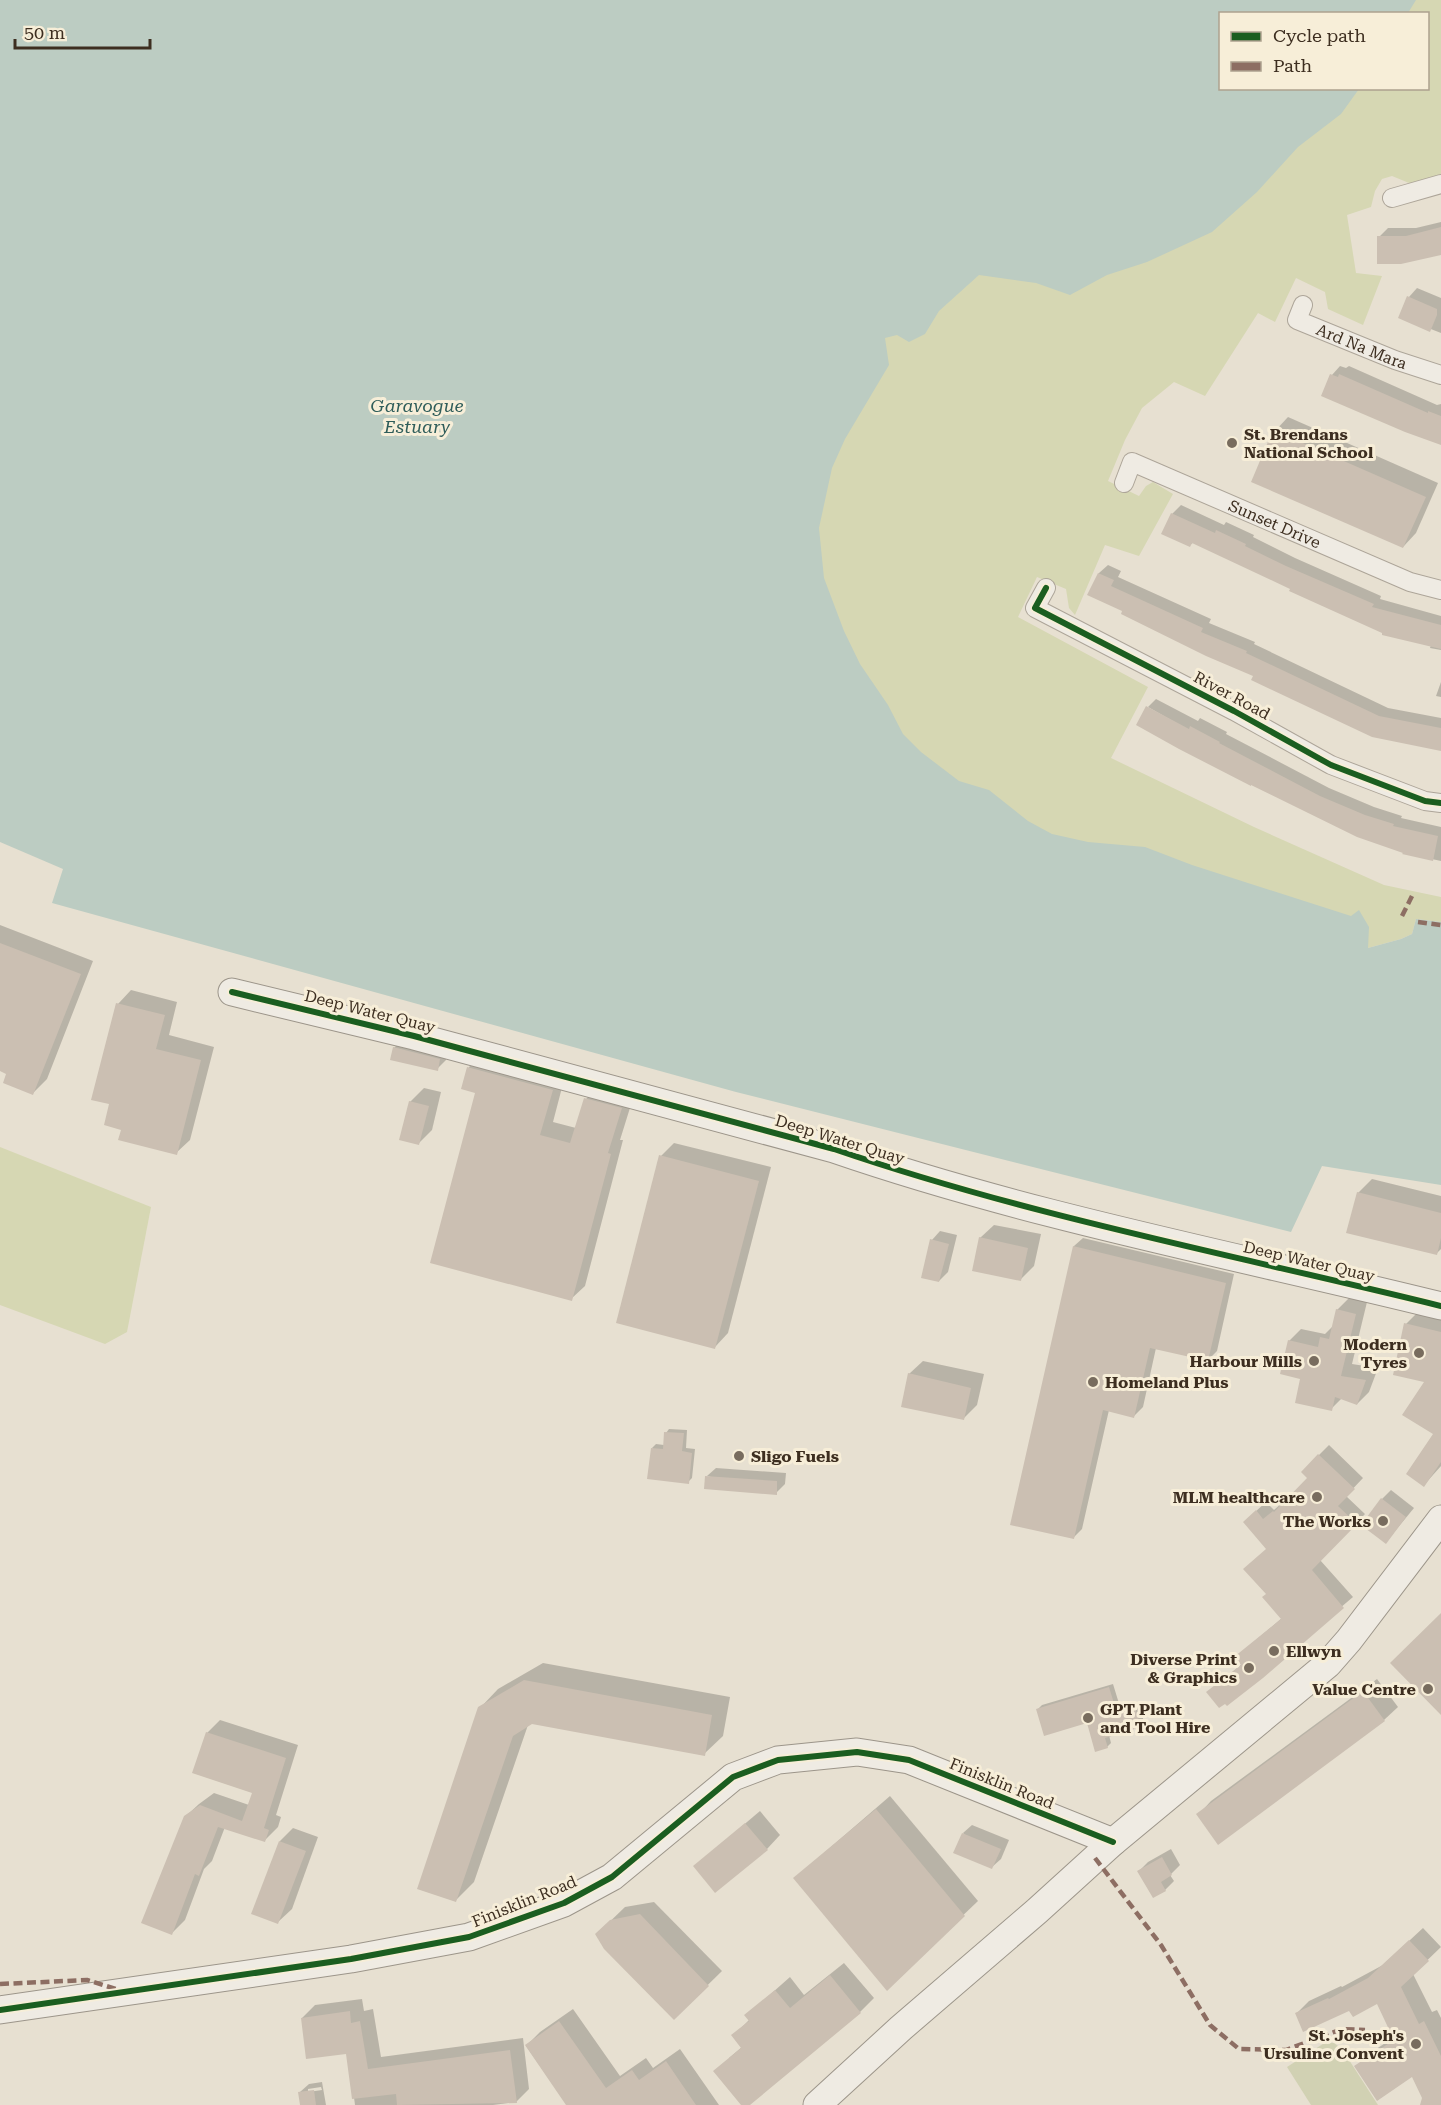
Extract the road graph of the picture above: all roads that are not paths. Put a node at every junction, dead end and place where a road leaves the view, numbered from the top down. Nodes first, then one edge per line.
1 (1441, 184) edge
2 (1392, 198) dead end
3 (1303, 305) dead end
4 (1441, 375) edge
5 (1124, 483) dead end
6 (1046, 588) dead end
7 (1441, 590) edge
8 (1441, 803) edge
9 (232, 992) dead end
10 (1441, 1306) edge
11 (1441, 1519) edge
12 (1113, 1842) junction
13 (0, 2010) edge
14 (818, 2105) edge

1 - 2 street
3 - 4 street, Ard Na Mara
5 - 7 street, Sunset Drive
6 - 8 street, River Road
9 - 10 street, Deep Water Quay
11 - 12 street
12 - 13 street, Finisklin Road
12 - 14 street

